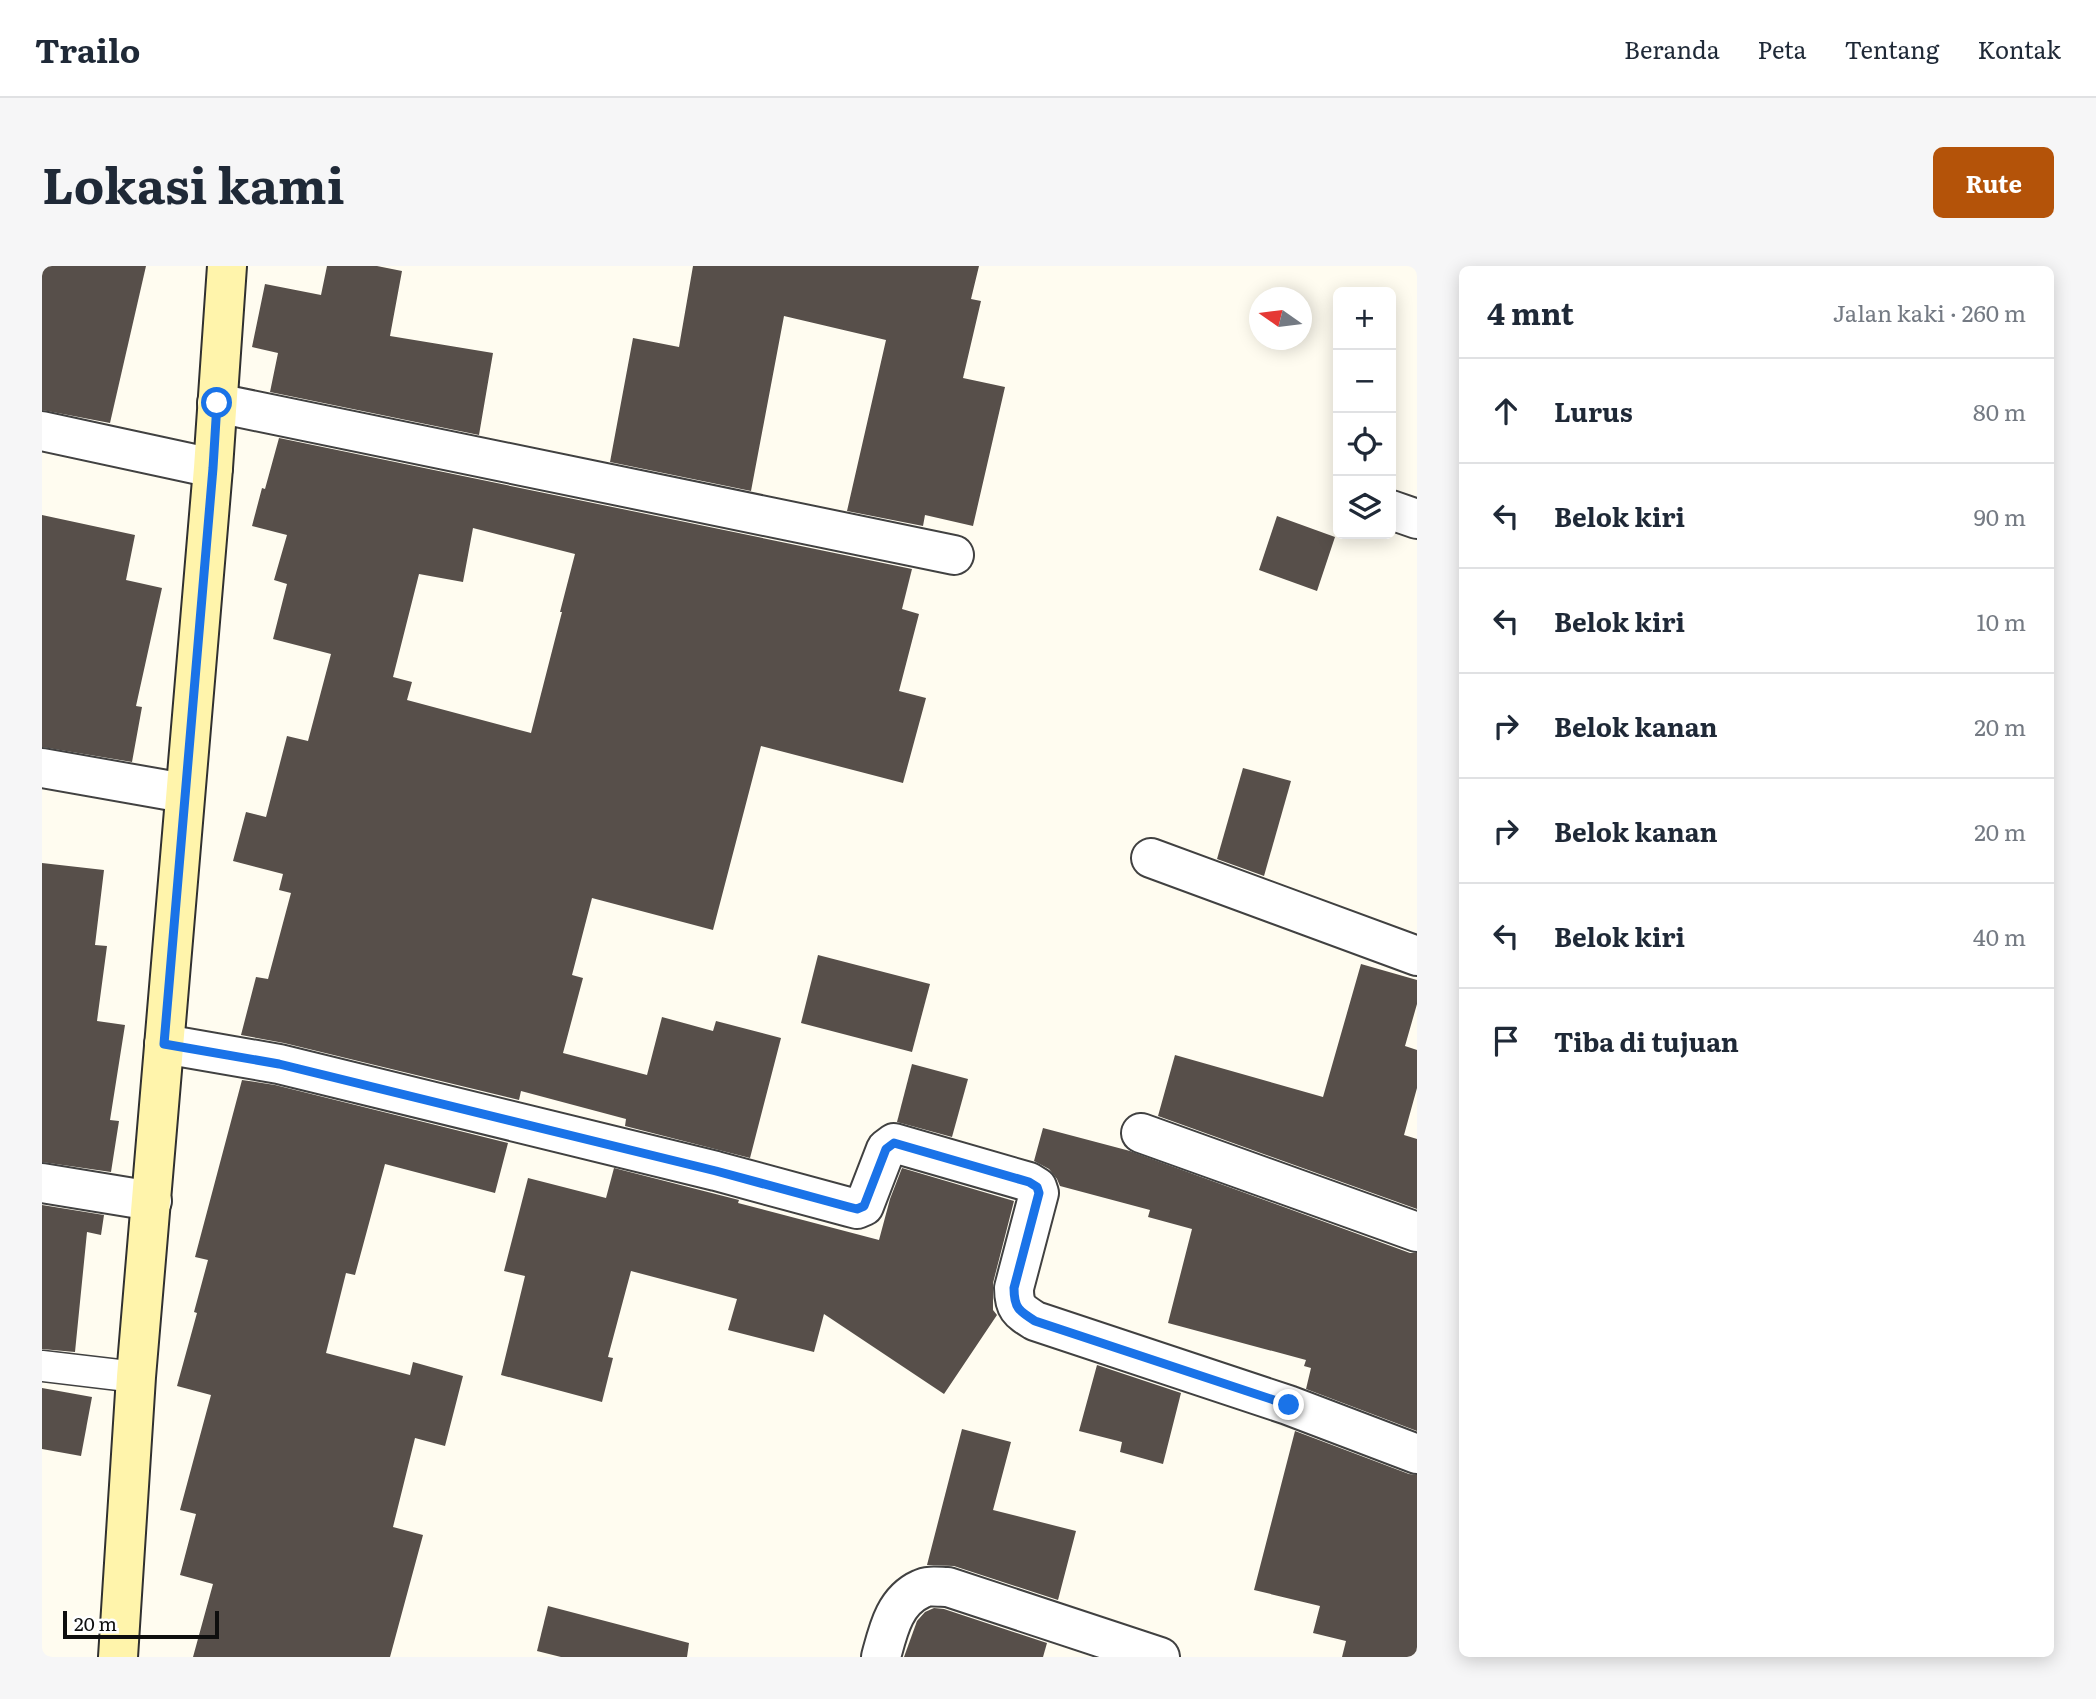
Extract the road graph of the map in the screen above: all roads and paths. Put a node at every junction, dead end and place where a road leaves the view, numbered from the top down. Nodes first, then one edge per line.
1 (228, 266) edge
2 (217, 403) junction
3 (42, 431) edge
4 (213, 468) junction
5 (1396, 512) edge
6 (1417, 519) edge
7 (954, 555) dead end
8 (42, 768) edge
9 (184, 793) junction
10 (1151, 858) dead end
11 (1417, 956) edge
12 (164, 1044) junction
13 (1142, 1133) dead end
14 (42, 1183) edge
15 (152, 1201) junction
16 (1417, 1232) edge
17 (42, 1366) edge
18 (136, 1377) junction
19 (1417, 1454) edge
20 (118, 1657) edge
21 (881, 1657) edge
22 (1160, 1657) edge

1 - 2 street
2 - 4 street
2 - 7 street
3 - 4 street
4 - 9 street
5 - 6 street
8 - 9 street
9 - 12 street
10 - 11 street
12 - 15 street
12 - 19 street
13 - 16 street
14 - 15 street
15 - 18 street
17 - 18 lane
18 - 20 street
21 - 22 street

